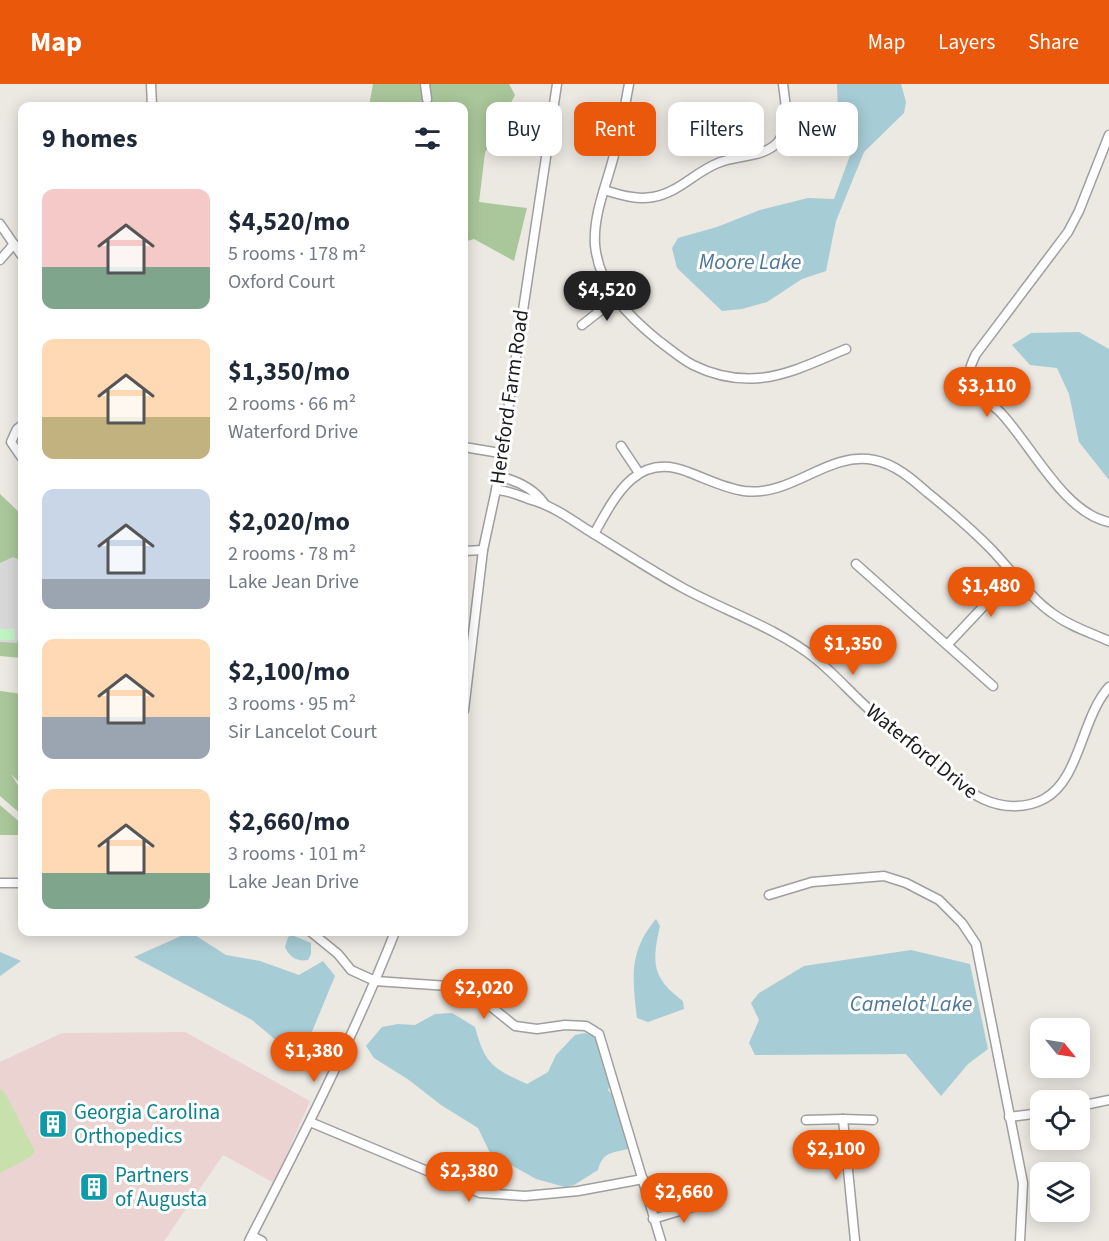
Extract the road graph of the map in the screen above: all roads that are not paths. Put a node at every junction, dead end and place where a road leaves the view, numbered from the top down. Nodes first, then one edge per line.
1 (151, 84) edge
2 (425, 84) edge
3 (557, 84) edge
4 (629, 84) edge
5 (783, 84) edge
6 (427, 99) dead end
7 (152, 102) edge
8 (1109, 135) edge
9 (604, 190) junction
10 (0, 224) edge
11 (14, 244) junction
12 (18, 250) edge
13 (0, 260) edge
14 (615, 299) junction
15 (582, 325) dead end
16 (846, 349) dead end
17 (18, 428) edge
18 (621, 446) dead end
19 (468, 448) edge
20 (18, 452) edge
21 (500, 453) junction
22 (639, 473) junction
23 (497, 476) junction
24 (496, 490) junction
25 (527, 493) junction
26 (1109, 522) edge
27 (594, 534) junction
28 (483, 550) junction
29 (468, 551) edge
30 (856, 564) dead end
31 (1014, 574) junction
32 (1109, 640) edge
33 (948, 644) junction
34 (468, 676) edge
35 (993, 686) dead end
36 (1109, 687) edge
37 (0, 883) edge
38 (18, 883) edge
39 (769, 895) dead end
40 (316, 936) edge
41 (393, 936) edge
42 (375, 981) junction
43 (1109, 1100) edge
44 (1090, 1104) edge
45 (1030, 1114) edge
46 (1009, 1117) junction
47 (843, 1119) junction
48 (806, 1120) dead end
49 (873, 1120) dead end
50 (310, 1122) junction
51 (643, 1179) junction
52 (706, 1203) dead end
53 (653, 1220) junction
54 (250, 1238) edge
55 (262, 1241) edge
56 (661, 1241) edge
57 (855, 1241) edge
58 (1020, 1241) edge

1 - 7 street
2 - 6 street
3 - 21 street, Hereford Farm Road
4 - 9 street
5 - 9 street
8 - 26 street
9 - 14 street
10 - 11 street
11 - 12 street
11 - 13 street
14 - 15 street
14 - 16 street
17 - 20 street
18 - 22 street
19 - 21 street
21 - 23 street, Hereford Farm Road
22 - 27 street
22 - 31 street
23 - 24 street, Hereford Farm Road
23 - 25 street, Waterford Drive
24 - 25 street, Waterford Drive
24 - 28 street, Hereford Farm Road
25 - 27 street, Waterford Drive
27 - 36 street, Waterford Drive
28 - 29 street
28 - 34 street, Hereford Farm Road
30 - 33 street
31 - 32 street
31 - 33 street
33 - 35 street
37 - 38 street
39 - 46 street
40 - 42 street
41 - 42 street
42 - 50 street
42 - 51 street
43 - 44 street
45 - 46 street
46 - 58 street
47 - 48 street
47 - 49 street
47 - 57 street
50 - 51 street
50 - 54 street
51 - 53 street
52 - 53 street
53 - 56 street
54 - 55 street

